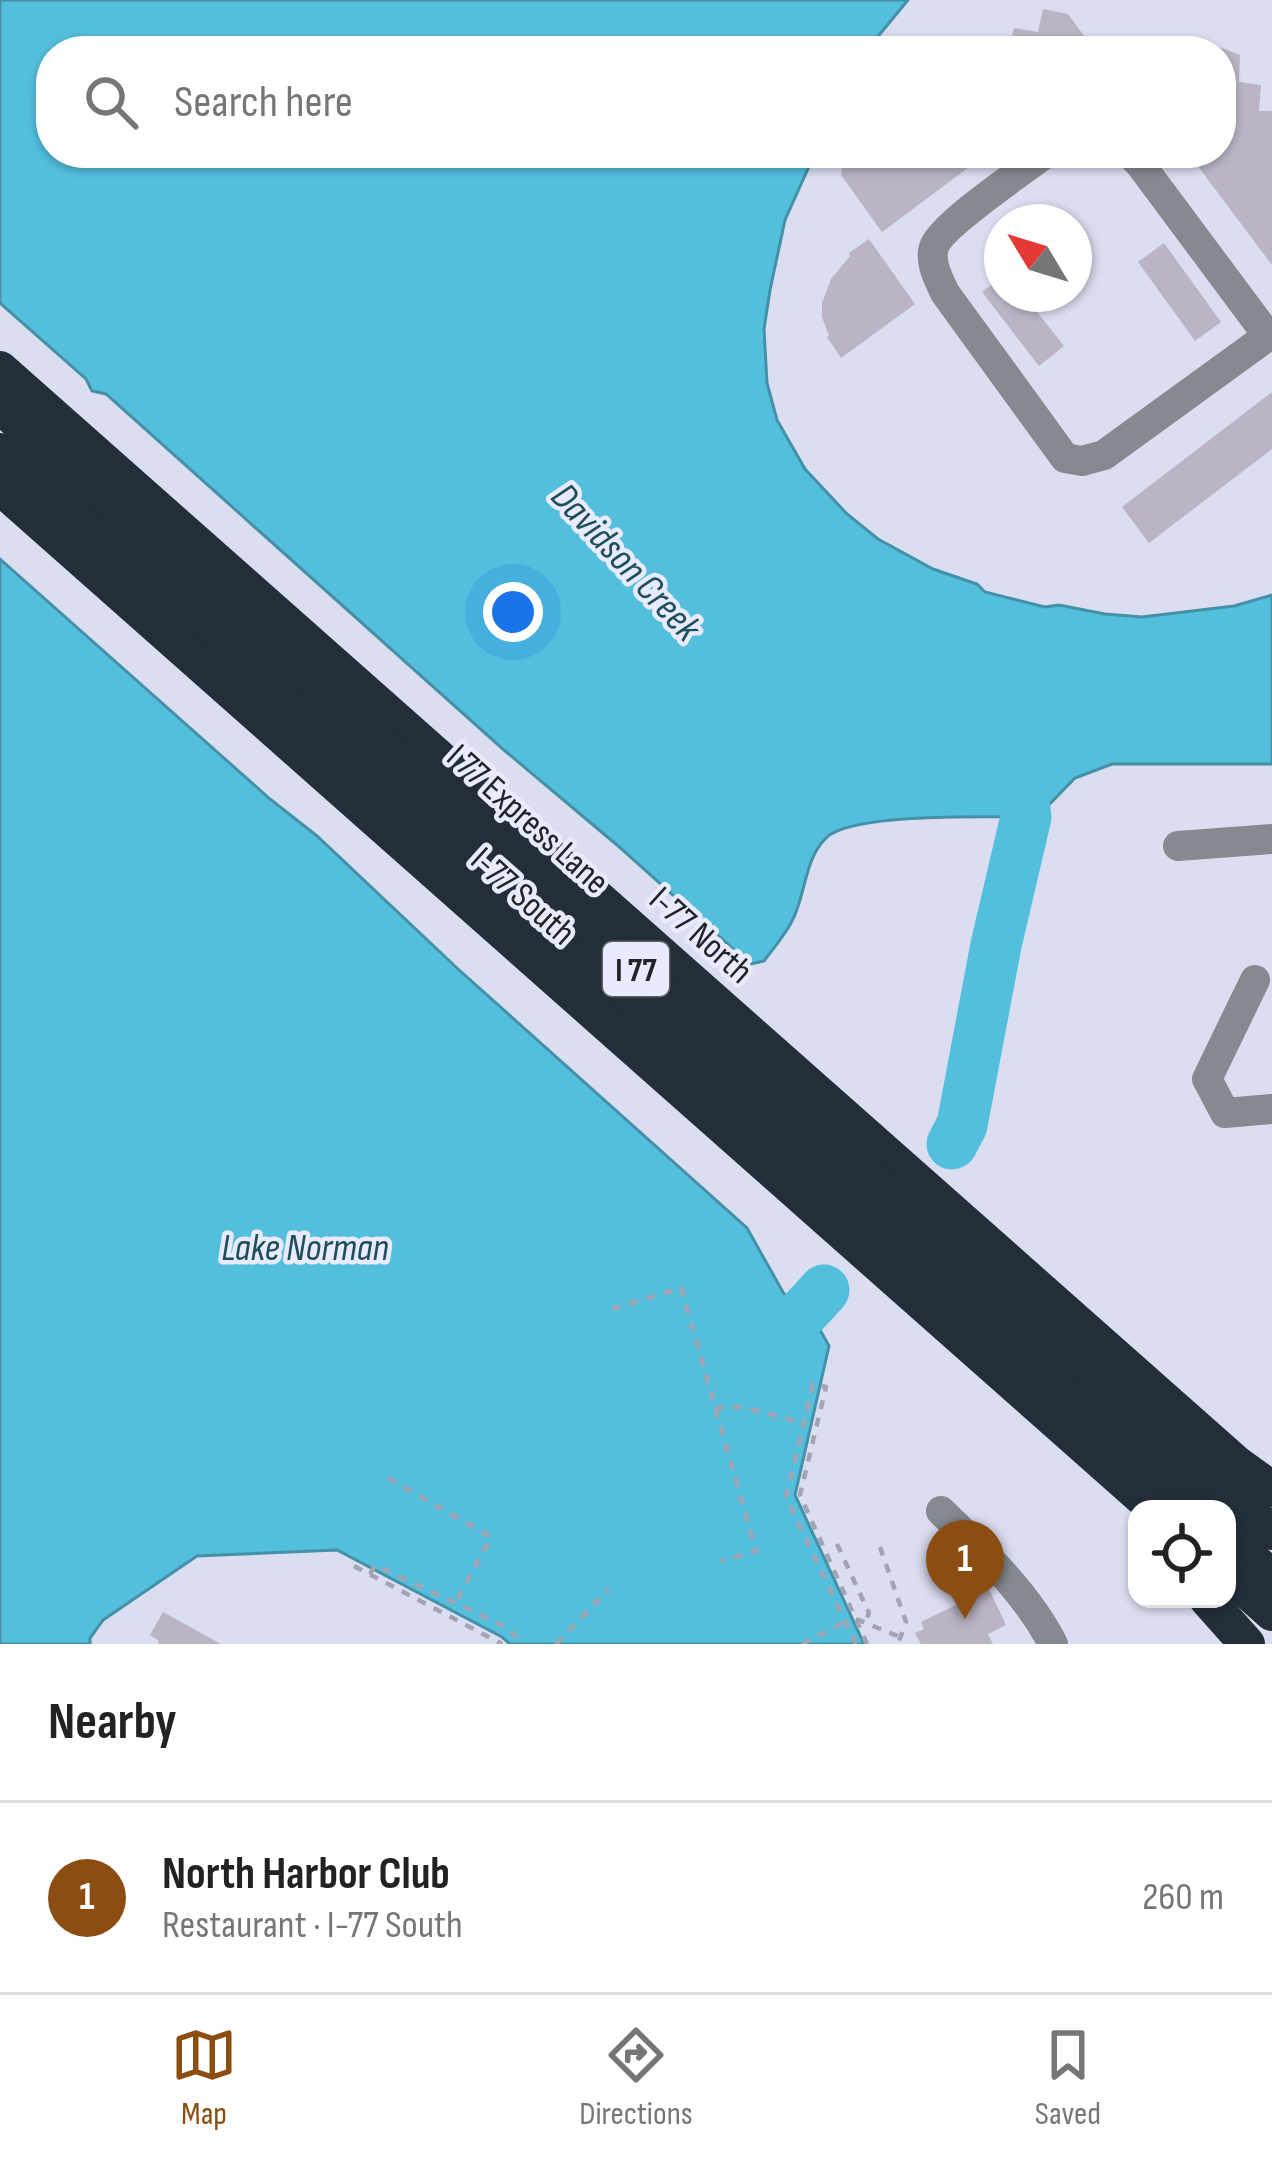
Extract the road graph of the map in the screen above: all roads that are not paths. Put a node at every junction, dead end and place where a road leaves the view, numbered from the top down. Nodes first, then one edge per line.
1 (1027, 168) edge
2 (1144, 168) edge
3 (1270, 334) edge
4 (0, 369) edge
5 (0, 406) edge
6 (0, 451) edge
7 (0, 487) edge
8 (1272, 839) edge
9 (1178, 846) dead end
10 (1255, 980) dead end
11 (1272, 1109) edge
12 (946, 1324) junction
13 (1272, 1492) edge
14 (1144, 1500) edge
15 (1185, 1500) edge
16 (941, 1511) dead end
17 (1128, 1516) edge
18 (1272, 1532) edge
19 (1236, 1545) edge
20 (1272, 1577) edge
21 (1236, 1581) edge
22 (1215, 1608) edge
23 (1272, 1613) edge
24 (1053, 1644) edge
25 (1247, 1644) edge

1 - 3 street
2 - 3 street
4 - 13 highway, I-77 North / I 77
5 - 18 highway, I 77 Express Lane / I 77
6 - 15 highway, I 77 Express Lane / I 77
7 - 12 highway, I-77 South / I 77
8 - 9 street
10 - 11 street
12 - 14 highway, I-77 South / I 77
12 - 17 highway
16 - 24 street
19 - 20 highway
21 - 23 highway
22 - 25 highway

